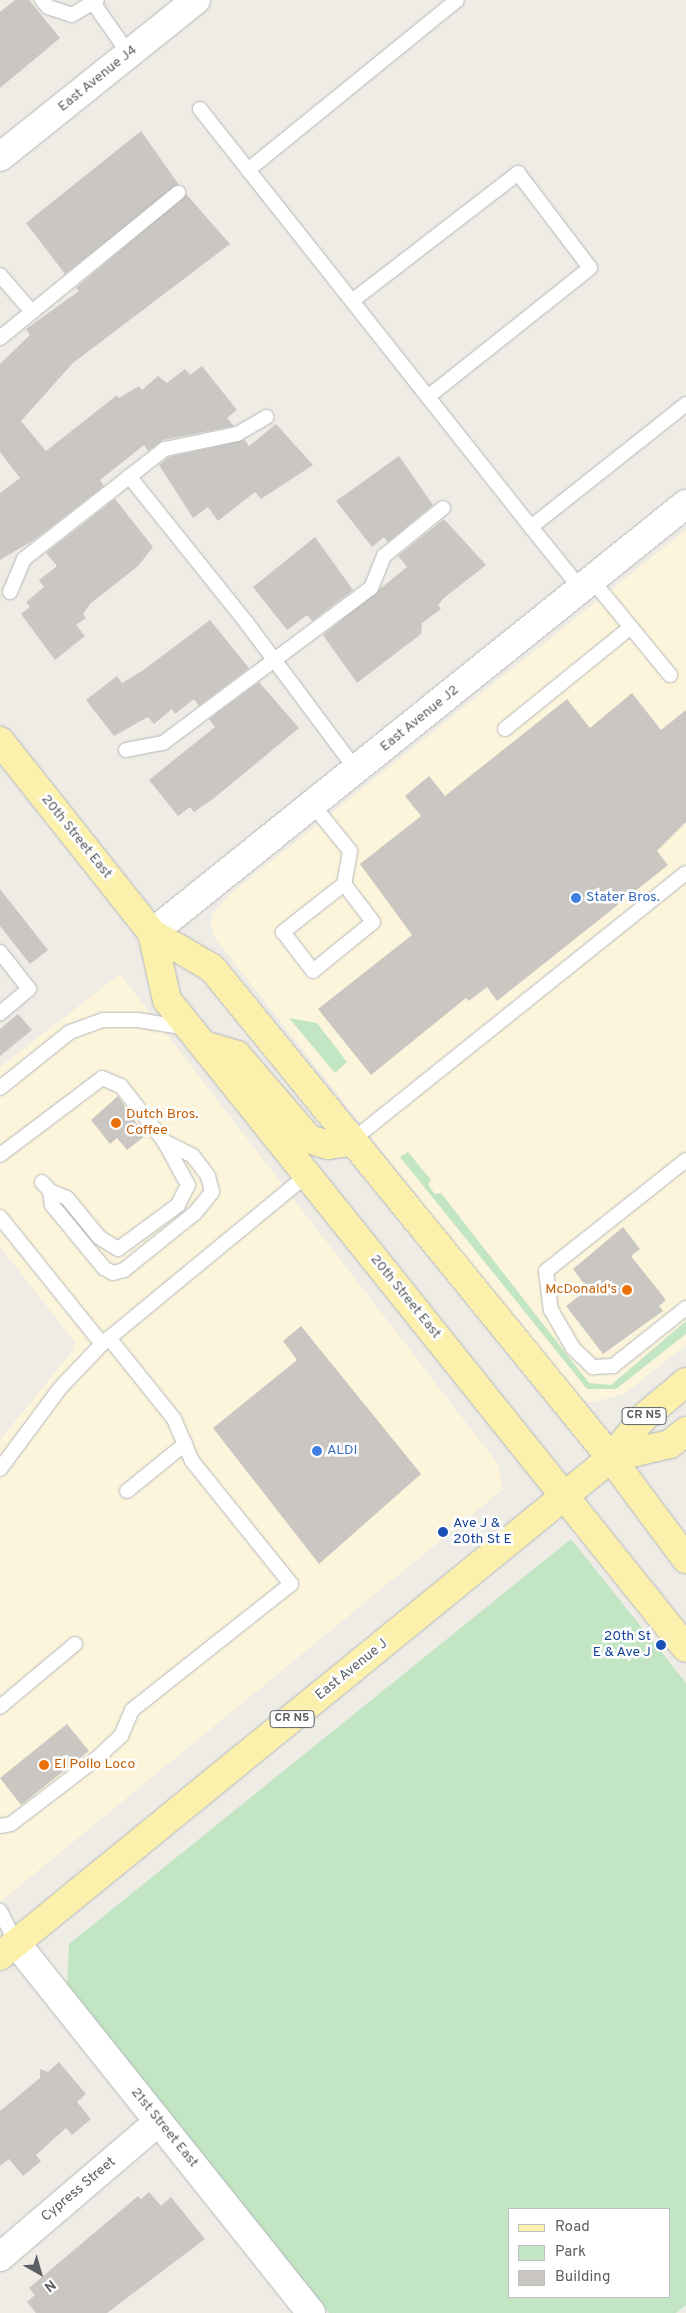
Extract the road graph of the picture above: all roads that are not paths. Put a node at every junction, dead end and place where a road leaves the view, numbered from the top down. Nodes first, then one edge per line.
1 (42, 0) edge
2 (196, 0) edge
3 (457, 0) edge
4 (96, 2) edge
5 (129, 54) junction
6 (200, 108) dead end
7 (0, 157) edge
8 (248, 170) junction
9 (178, 194) dead end
10 (0, 275) edge
11 (352, 301) junction
12 (32, 312) junction
13 (0, 338) edge
14 (428, 397) junction
15 (686, 404) edge
16 (267, 417) dead end
17 (129, 476) junction
18 (686, 504) edge
19 (443, 508) dead end
20 (531, 528) junction
21 (587, 584) junction
22 (10, 592) dead end
23 (630, 627) junction
24 (273, 660) junction
25 (670, 675) dead end
26 (505, 729) dead end
27 (0, 741) edge
28 (126, 750) dead end
29 (357, 770) junction
30 (313, 805) junction
31 (686, 873) edge
32 (344, 884) junction
33 (152, 933) junction
34 (0, 952) edge
35 (0, 1013) edge
36 (196, 1037) junction
37 (0, 1088) edge
38 (164, 1142) junction
39 (350, 1142) junction
40 (0, 1155) edge
41 (686, 1160) edge
42 (306, 1176) junction
43 (0, 1217) edge
44 (686, 1308) edge
45 (106, 1341) junction
46 (686, 1382) edge
47 (686, 1431) edge
48 (184, 1444) junction
49 (611, 1458) junction
50 (0, 1469) edge
51 (127, 1491) dead end
52 (567, 1495) junction
53 (686, 1559) edge
54 (76, 1644) dead end
55 (686, 1648) edge
56 (0, 1707) edge
57 (0, 1826) edge
58 (0, 1911) edge
59 (5, 1943) edge
60 (158, 2122) junction
61 (0, 2257) edge
62 (311, 2313) edge

1 - 4 lane
2 - 5 street, East Avenue J4
3 - 8 lane
4 - 5 lane
5 - 7 street, East Avenue J4
6 - 8 lane
8 - 11 lane
9 - 12 lane
10 - 12 lane
11 - 14 lane
11 - 14 lane
12 - 13 lane
14 - 20 lane
15 - 20 lane
16 - 17 lane
17 - 22 lane
17 - 24 lane
18 - 21 street, East Avenue J2
19 - 24 lane
20 - 21 lane
21 - 23 lane
21 - 29 street, East Avenue J2
23 - 25 lane
23 - 26 lane
24 - 28 lane
24 - 29 lane
27 - 33 main road, 20th Street East
29 - 30 street, East Avenue J2
30 - 32 lane
30 - 33 street, East Avenue J2
31 - 39 lane
32 - 32 lane
33 - 36 main road, 20th Street East
33 - 39 main road, 20th Street East
34 - 35 lane
36 - 37 lane
36 - 39 main road
36 - 42 main road, 20th Street East
38 - 38 lane
38 - 40 lane
39 - 49 main road, 20th Street East
41 - 44 lane
42 - 45 lane
42 - 52 main road, 20th Street East
43 - 45 lane
45 - 48 lane
45 - 50 lane
46 - 49 main road, East Avenue J / CR N5
47 - 49 main road, East Avenue J / CR N5
48 - 51 lane
48 - 57 lane
49 - 52 main road, East Avenue J / CR N5
49 - 53 main road, 20th Street East
52 - 55 main road, 20th Street East
52 - 59 main road, East Avenue J / CR N5
54 - 56 lane
58 - 59 lane
59 - 60 street, 21st Street East
60 - 61 street, Cypress Street
60 - 62 street, 21st Street East

